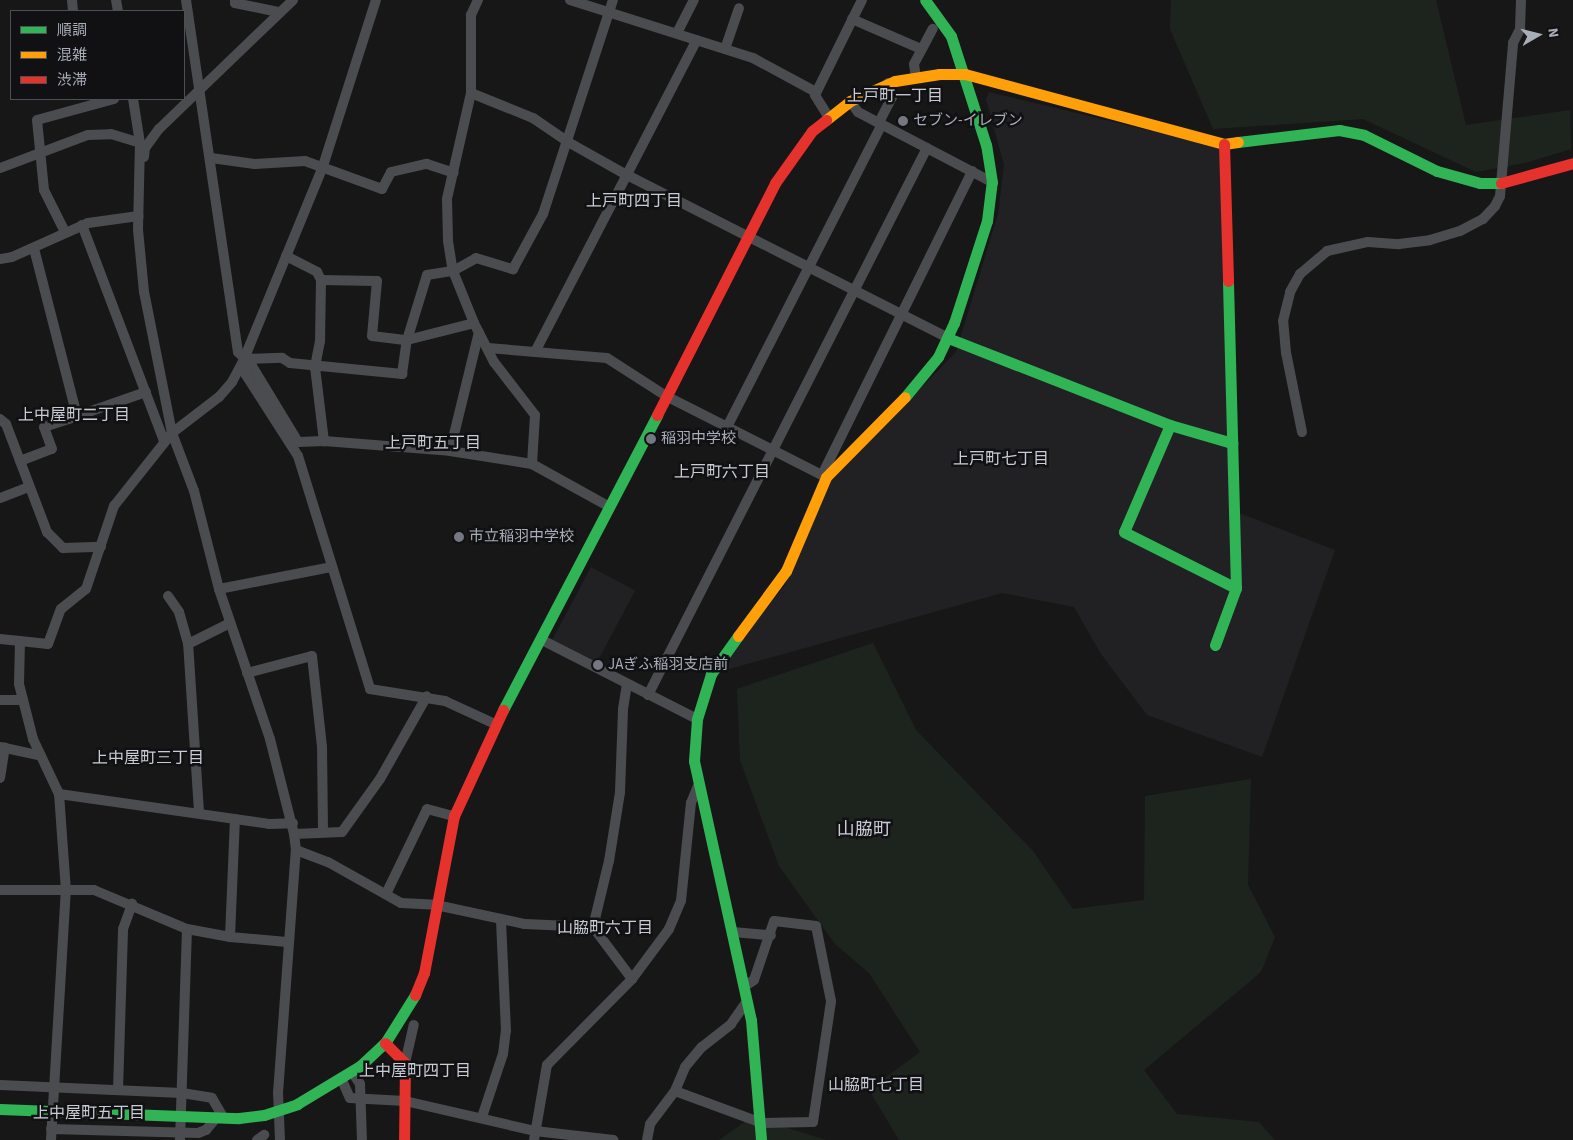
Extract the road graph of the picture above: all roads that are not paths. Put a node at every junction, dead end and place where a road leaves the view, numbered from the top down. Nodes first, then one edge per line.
1 (186, 0) edge
2 (235, 0) edge
3 (293, 0) edge
4 (376, 0) edge
5 (478, 0) edge
6 (570, 0) edge
7 (613, 0) edge
8 (694, 0) edge
9 (862, 0) edge
10 (925, 0) edge
11 (1521, 0) edge
12 (739, 8) dead end
13 (610, 11) junction
14 (278, 12) junction
15 (852, 19) junction
16 (933, 29) dead end
17 (677, 33) junction
18 (697, 40) junction
19 (725, 49) junction
20 (921, 49) junction
21 (965, 74) junction
22 (916, 77) junction
23 (888, 83) junction
24 (197, 90) junction
25 (816, 92) junction
26 (471, 93) junction
27 (106, 100) edge
28 (132, 100) edge
29 (850, 101) junction
30 (83, 103) edge
31 (828, 116) junction
32 (880, 124) junction
33 (568, 142) junction
34 (140, 143) junction
35 (1224, 144) junction
36 (927, 148) junction
37 (40, 155) junction
38 (211, 158) junction
39 (1573, 163) edge
40 (323, 166) junction
41 (0, 168) edge
42 (972, 171) junction
43 (454, 173) junction
44 (625, 174) junction
45 (141, 175) junction
46 (992, 182) junction
47 (1500, 184) junction
48 (139, 216) junction
49 (82, 225) junction
50 (65, 232) junction
51 (747, 237) junction
52 (34, 248) junction
53 (286, 256) junction
54 (0, 259) edge
55 (808, 268) junction
56 (453, 271) junction
57 (321, 280) junction
58 (855, 291) junction
59 (901, 314) junction
60 (476, 327) junction
61 (948, 338) junction
62 (407, 340) junction
63 (488, 348) junction
64 (536, 350) junction
65 (244, 359) junction
66 (315, 367) junction
67 (146, 392) junction
68 (666, 396) junction
69 (77, 416) junction
70 (0, 419) edge
71 (1170, 425) junction
72 (727, 427) junction
73 (1302, 432) dead end
74 (172, 433) junction
75 (324, 440) junction
76 (164, 441) junction
77 (1232, 443) junction
78 (450, 450) junction
79 (773, 450) junction
80 (20, 461) junction
81 (532, 464) junction
82 (824, 476) junction
83 (29, 487) junction
84 (0, 498) edge
85 (610, 507) junction
86 (101, 546) junction
87 (331, 567) junction
88 (1236, 588) junction
89 (219, 589) junction
90 (168, 596) dead end
91 (230, 623) junction
92 (0, 639) edge
93 (542, 640) junction
94 (20, 641) junction
95 (188, 644) junction
96 (1215, 645) dead end
97 (247, 673) junction
98 (627, 685) junction
99 (648, 695) junction
100 (427, 696) junction
101 (0, 700) edge
102 (23, 700) junction
103 (697, 719) junction
104 (495, 724) junction
105 (3, 747) edge
106 (38, 755) junction
107 (0, 778) edge
108 (698, 786) junction
109 (59, 794) junction
110 (199, 812) junction
111 (454, 816) junction
112 (234, 820) junction
113 (293, 822) junction
114 (324, 832) junction
115 (294, 834) junction
116 (296, 850) junction
117 (0, 890) edge
118 (66, 891) junction
119 (386, 894) junction
120 (132, 904) junction
121 (436, 905) junction
122 (501, 921) junction
123 (593, 927) junction
124 (187, 929) junction
125 (733, 932) junction
126 (771, 934) junction
127 (230, 937) junction
128 (287, 942) junction
129 (632, 979) junction
130 (745, 986) junction
131 (747, 1001) junction
132 (414, 1025) dead end
133 (385, 1043) junction
134 (406, 1063) junction
135 (352, 1072) junction
136 (340, 1078) junction
137 (0, 1085) edge
138 (52, 1086) junction
139 (118, 1090) junction
140 (675, 1091) junction
141 (182, 1093) junction
142 (360, 1098) junction
143 (405, 1101) junction
144 (0, 1110) edge
145 (279, 1111) junction
146 (182, 1116) junction
147 (220, 1117) junction
148 (482, 1117) junction
149 (762, 1123) junction
150 (51, 1135) edge
151 (534, 1135) edge
152 (114, 1136) edge
153 (180, 1137) edge
154 (280, 1140) edge
155 (362, 1140) edge
156 (404, 1140) edge
157 (613, 1140) edge
158 (646, 1140) edge
159 (762, 1140) edge

1 - 24 street
2 - 14 street
3 - 14 street
4 - 40 street
5 - 26 street
6 - 13 street
7 - 13 street
8 - 17 street
9 - 15 street
10 - 21 street
11 - 47 street
12 - 19 street
13 - 17 street
13 - 33 street
14 - 24 street
15 - 20 street
15 - 25 street
16 - 20 street
17 - 18 street
18 - 19 street
18 - 44 street
19 - 25 street
20 - 22 street
21 - 22 street
21 - 35 street
21 - 46 street
22 - 23 street
23 - 29 street
23 - 32 street
24 - 38 street
24 - 45 street
25 - 31 street
26 - 33 street
26 - 43 street
27 - 30 street
28 - 34 street
29 - 31 street
29 - 32 street
30 - 37 street
31 - 51 street
32 - 36 street
32 - 55 street
33 - 44 street
33 - 56 street
34 - 37 street
34 - 45 street
35 - 47 street
35 - 77 street
36 - 42 street
36 - 58 street
37 - 41 street
37 - 50 street
38 - 40 street
38 - 65 street
39 - 47 street
40 - 43 street
40 - 53 street
42 - 46 street
42 - 59 street
43 - 56 street
44 - 51 street
44 - 64 street
45 - 48 street
46 - 61 street
47 - 73 street
48 - 49 street
48 - 74 street
49 - 50 street
49 - 67 street
50 - 52 street
51 - 55 street
51 - 68 street
52 - 54 street
52 - 69 street
53 - 57 street
53 - 65 street
55 - 58 street
55 - 72 street
56 - 60 street
56 - 62 street
57 - 62 street
57 - 66 street
58 - 59 street
58 - 79 street
59 - 61 street
59 - 82 street
60 - 62 street
60 - 63 street
60 - 78 street
61 - 71 street
61 - 82 street
62 - 66 street
63 - 64 street
63 - 81 street
64 - 68 street
65 - 66 street
65 - 74 street
65 - 75 street
65 - 87 street
66 - 75 street
67 - 69 street
67 - 76 street
68 - 72 street
68 - 85 street
69 - 80 street
70 - 80 street
71 - 77 street
71 - 88 street
72 - 79 street
74 - 76 street
74 - 89 street
75 - 78 street
76 - 86 street
77 - 88 street
78 - 81 street
79 - 82 street
79 - 99 street
80 - 83 street
81 - 85 street
82 - 103 street
83 - 84 street
83 - 86 street
85 - 93 street
86 - 94 street
87 - 89 street
87 - 100 street
88 - 96 street
89 - 91 street
90 - 95 street
91 - 95 street
91 - 97 street
92 - 94 street
93 - 98 street
93 - 104 street
94 - 102 street
95 - 110 street
97 - 113 street
97 - 114 street
98 - 99 street
98 - 123 street
99 - 103 street
100 - 104 street
100 - 114 street
101 - 102 street
102 - 106 street
103 - 108 street
104 - 111 street
105 - 106 street
105 - 107 street
106 - 109 street
108 - 125 street
108 - 129 street
109 - 110 street
109 - 118 street
110 - 112 street
111 - 119 street
111 - 121 street
112 - 113 street
112 - 127 street
113 - 115 street
114 - 115 street
115 - 116 street
116 - 119 street
116 - 128 street
117 - 118 street
118 - 120 street
118 - 138 street
119 - 121 street
120 - 124 street
120 - 139 street
121 - 122 street
121 - 133 street
122 - 123 street
122 - 148 street
123 - 129 street
124 - 127 street
124 - 141 street
125 - 126 street
125 - 130 street
126 - 130 street
126 - 149 street
127 - 128 street
128 - 145 street
129 - 151 street
130 - 131 street
131 - 140 street
131 - 149 street
132 - 134 street
133 - 134 street
133 - 135 street
134 - 143 street
135 - 136 street
135 - 142 street
136 - 142 street
136 - 145 street
137 - 138 street
138 - 139 street
138 - 150 street
139 - 141 street
140 - 149 street
140 - 158 street
141 - 146 street
141 - 147 street
142 - 143 street
142 - 155 street
143 - 148 street
143 - 156 street
144 - 146 street
145 - 147 street
145 - 154 street
146 - 147 street
146 - 153 street
147 - 153 street
148 - 151 street
149 - 159 street
150 - 152 street
151 - 157 street
152 - 153 street

